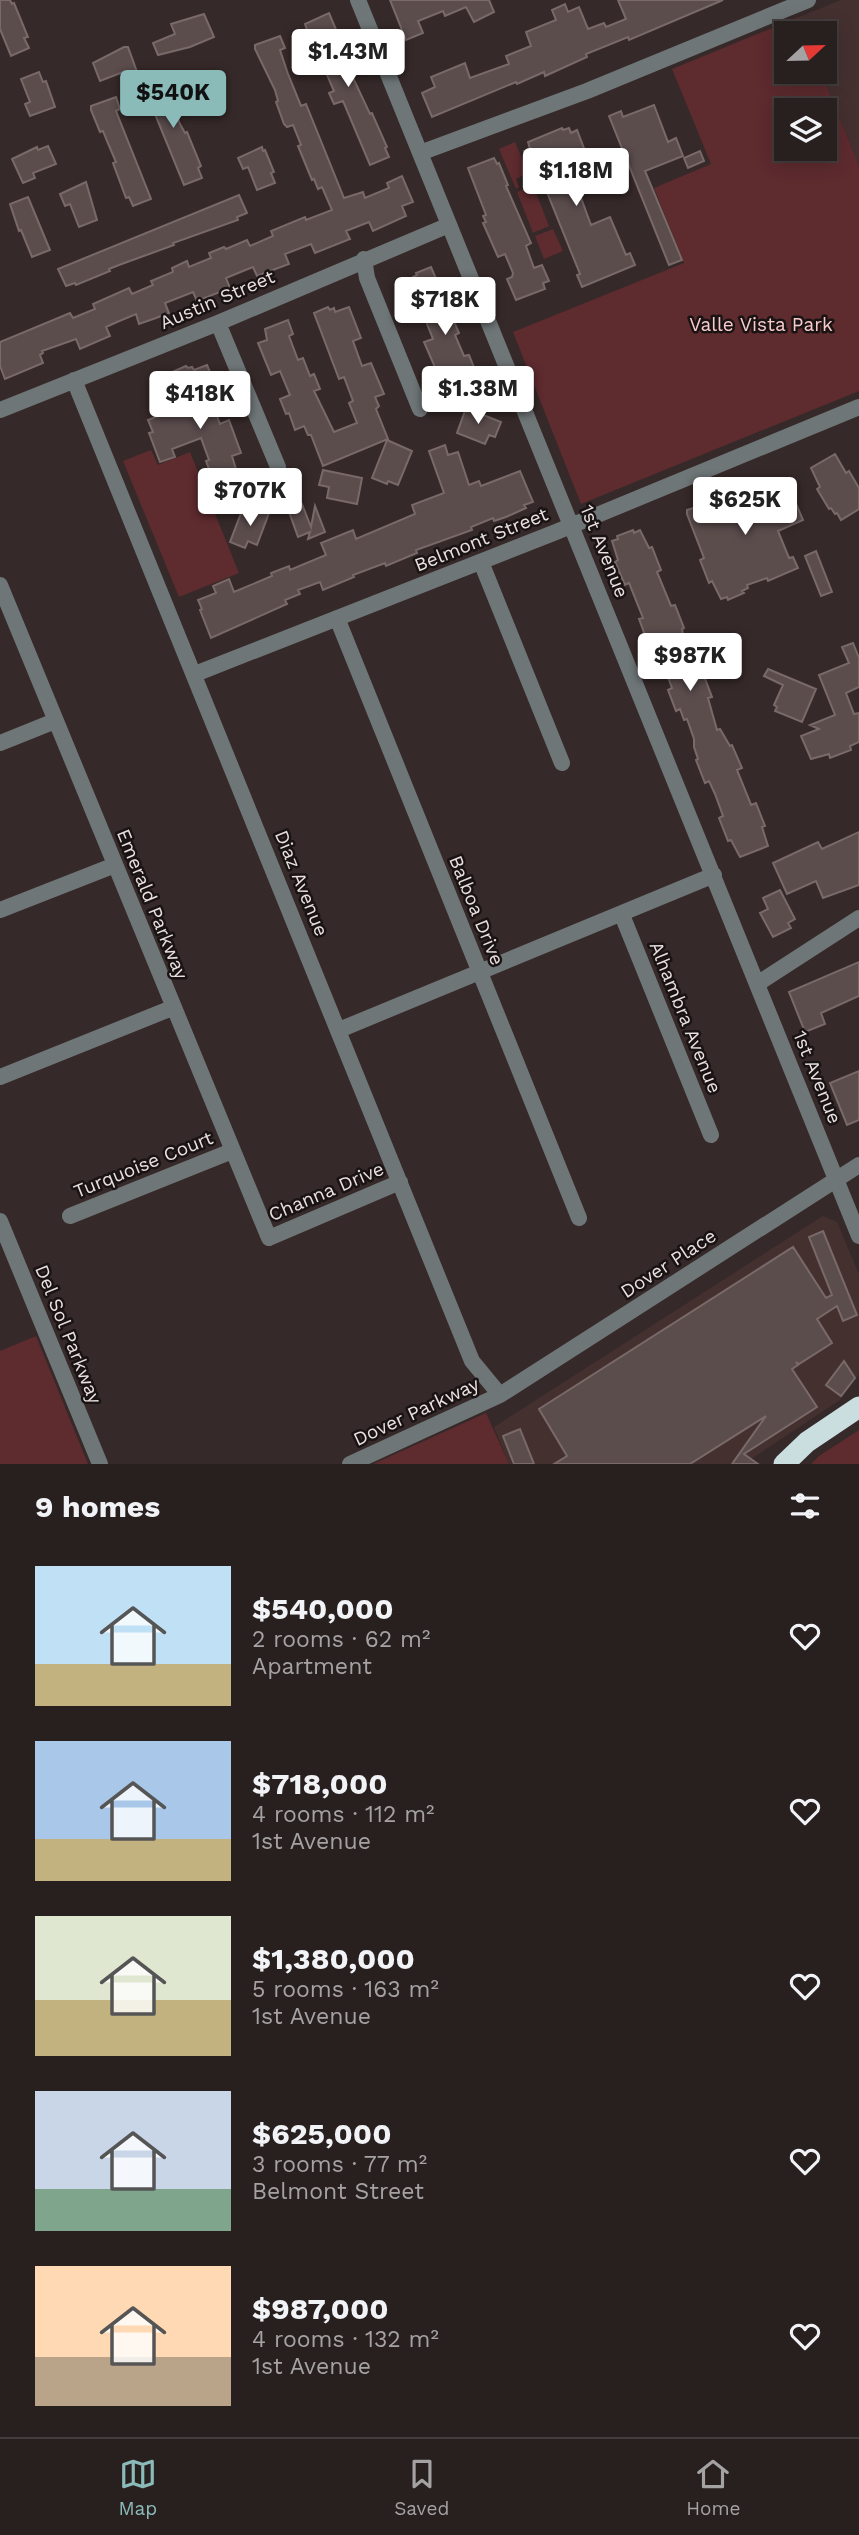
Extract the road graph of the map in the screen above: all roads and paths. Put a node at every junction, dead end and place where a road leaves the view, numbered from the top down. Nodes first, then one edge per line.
1 (358, 0) edge
2 (800, 2) edge
3 (420, 153) junction
4 (449, 225) junction
5 (364, 259) junction
6 (218, 323) junction
7 (74, 380) junction
8 (859, 407) edge
9 (420, 409) dead end
10 (0, 410) edge
11 (278, 467) dead end
12 (572, 525) junction
13 (481, 562) junction
14 (0, 585) edge
15 (337, 618) junction
16 (195, 674) junction
17 (55, 721) junction
18 (0, 743) edge
19 (562, 763) dead end
20 (115, 864) junction
21 (714, 875) junction
22 (0, 910) edge
23 (622, 915) junction
24 (859, 918) edge
25 (480, 973) junction
26 (758, 984) junction
27 (172, 1008) junction
28 (339, 1030) junction
29 (0, 1077) edge
30 (711, 1135) dead end
31 (232, 1151) junction
32 (859, 1165) edge
33 (837, 1179) junction
34 (400, 1182) junction
35 (71, 1216) dead end
36 (579, 1218) dead end
37 (0, 1221) edge
38 (859, 1236) edge
39 (269, 1238) joint
40 (7, 1257) edge
41 (500, 1395) junction
42 (859, 1407) edge
43 (100, 1464) edge
44 (351, 1464) edge
45 (784, 1464) edge

1 - 3 street, 1st Avenue
2 - 3 street
3 - 4 street, 1st Avenue
4 - 5 street, Austin Street
4 - 12 street, 1st Avenue
5 - 6 street, Austin Street
5 - 9 street
6 - 7 street, Austin Street
6 - 11 street
7 - 10 street, Austin Street
7 - 16 street, Diaz Avenue
8 - 12 street, Belmont Street
12 - 13 street, Belmont Street
12 - 21 street, 1st Avenue
13 - 15 street, Belmont Street
13 - 19 street
14 - 17 street, Emerald Parkway
15 - 16 street, Belmont Street
15 - 25 street, Balboa Drive
16 - 28 street, Diaz Avenue
17 - 18 street
17 - 20 street, Emerald Parkway
20 - 22 street
20 - 27 street, Emerald Parkway
21 - 23 street
21 - 26 street, 1st Avenue
23 - 25 street
23 - 30 street, Alhambra Avenue
24 - 26 street
25 - 28 street
25 - 36 street, Balboa Drive
26 - 33 street, 1st Avenue
27 - 29 street
27 - 31 street, Emerald Parkway
28 - 34 street, Diaz Avenue
31 - 35 street, Turquoise Court
31 - 39 street, Emerald Parkway
32 - 33 street, Dover Place
33 - 38 street, 1st Avenue
33 - 41 street, Dover Place
34 - 39 street, Channa Drive
34 - 41 street, Diaz Avenue
37 - 40 street, Del Sol Parkway
40 - 43 street, Del Sol Parkway
41 - 44 street, Dover Parkway
42 - 45 highway

